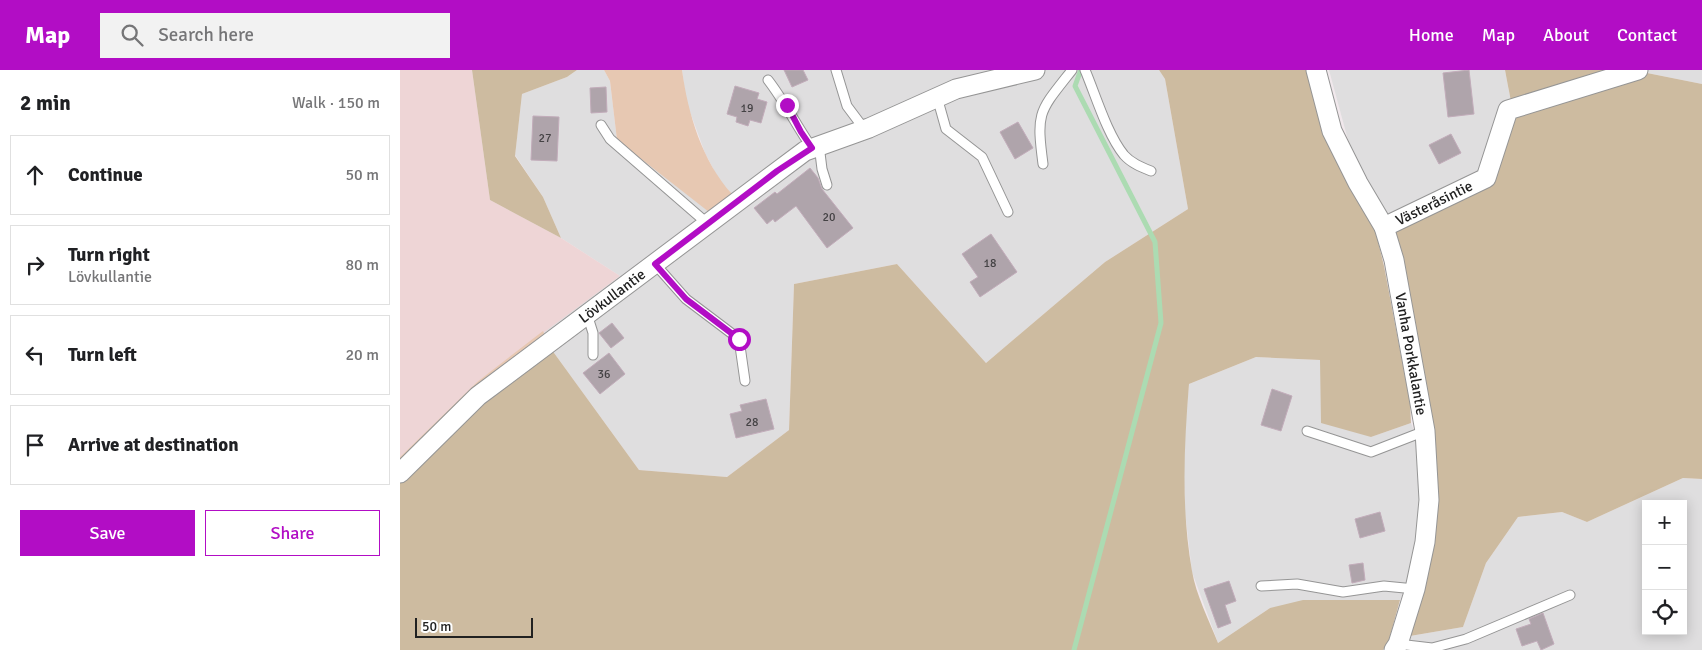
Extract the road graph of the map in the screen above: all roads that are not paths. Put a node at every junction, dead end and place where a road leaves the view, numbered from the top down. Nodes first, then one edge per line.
1 (836, 70) edge
2 (1035, 70) edge
3 (1072, 70) edge
4 (1085, 70) edge
5 (1316, 70) edge
6 (1638, 70) edge
7 (987, 75) edge
8 (768, 80) dead end
9 (937, 97) junction
10 (601, 125) dead end
11 (865, 130) junction
12 (816, 146) junction
13 (1043, 164) dead end
14 (1151, 170) dead end
15 (827, 185) dead end
16 (1008, 212) dead end
17 (708, 225) junction
18 (1384, 227) junction
19 (655, 264) junction
20 (587, 314) junction
21 (593, 356) dead end
22 (745, 381) dead end
23 (1307, 431) dead end
24 (1425, 431) junction
25 (400, 473) edge
26 (1261, 586) dead end
27 (1415, 589) junction
28 (1570, 595) dead end
29 (1396, 647) edge

1 - 11 lane
2 - 7 street, Lövkullantie
3 - 13 lane
4 - 14 lane
5 - 18 street, Vanha Porkkalantie
6 - 18 street, Västeråsintie
7 - 9 street, Lövkullantie
8 - 12 lane
9 - 11 street, Lövkullantie
9 - 16 lane
10 - 17 lane
11 - 12 street, Lövkullantie
12 - 15 lane
12 - 17 street, Lövkullantie
17 - 19 street, Lövkullantie
18 - 24 street, Vanha Porkkalantie
19 - 20 street, Lövkullantie
19 - 22 lane
20 - 21 lane
20 - 25 street, Lövkullantie
23 - 24 lane
24 - 27 street, Vanha Porkkalantie
26 - 27 lane
27 - 29 street, Vanha Porkkalantie
28 - 29 lane

